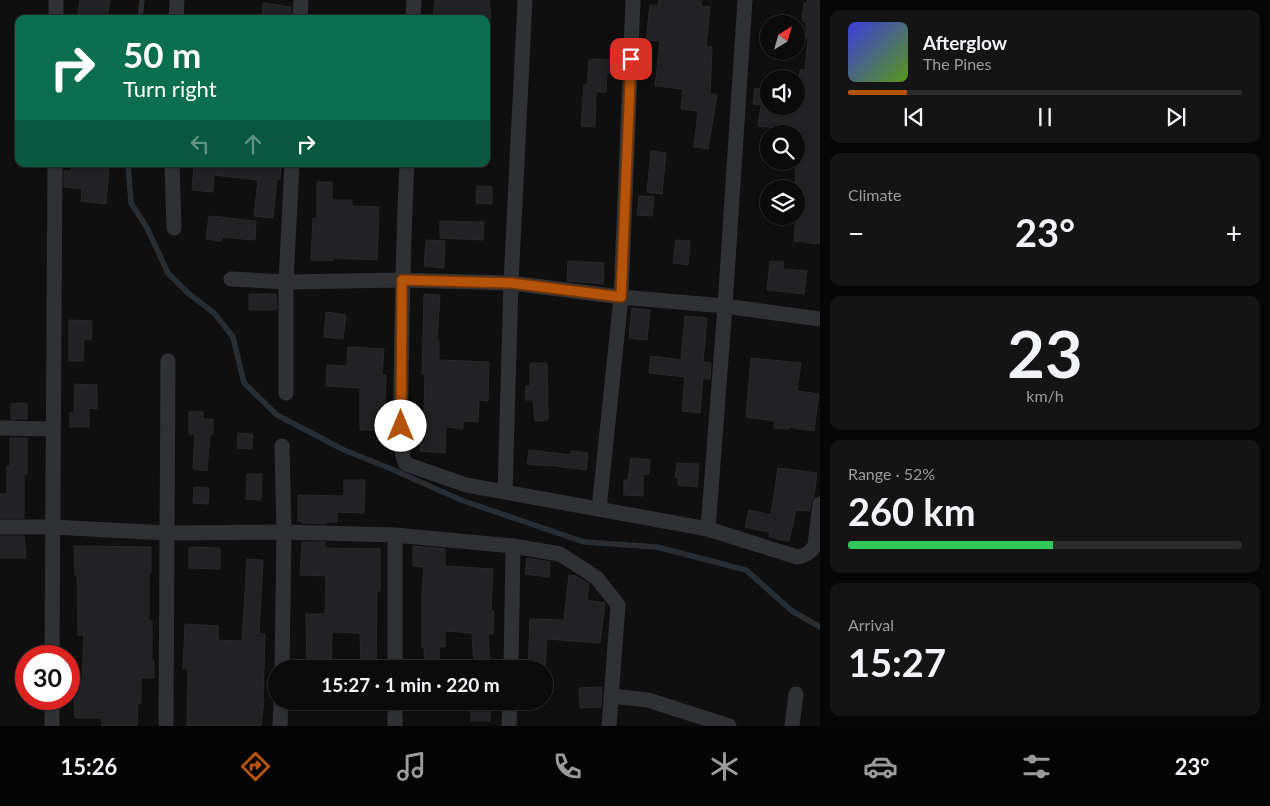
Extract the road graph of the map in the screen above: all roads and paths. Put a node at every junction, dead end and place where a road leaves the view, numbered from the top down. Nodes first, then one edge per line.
1 (56, 0) edge
2 (177, 0) edge
3 (301, 0) edge
4 (414, 0) edge
5 (525, 0) edge
6 (633, 0) edge
7 (745, 0) edge
8 (56, 15) edge
9 (176, 15) edge
10 (300, 15) edge
11 (413, 15) edge
12 (55, 167) edge
13 (172, 167) edge
14 (292, 167) edge
15 (407, 167) edge
16 (174, 228) dead end
17 (231, 279) dead end
18 (402, 280) junction
19 (286, 282) junction
20 (511, 283) junction
21 (621, 297) junction
22 (725, 306) junction
23 (820, 320) edge
24 (168, 362) dead end
25 (286, 393) dead end
26 (0, 428) edge
27 (53, 429) junction
28 (282, 446) dead end
29 (505, 492) junction
30 (820, 504) edge
31 (599, 509) junction
32 (0, 527) edge
33 (53, 527) junction
34 (708, 529) junction
35 (284, 532) junction
36 (167, 533) junction
37 (395, 535) junction
38 (513, 546) junction
39 (52, 645) edge
40 (282, 660) edge
41 (395, 660) edge
42 (510, 660) edge
43 (796, 694) dead end
44 (611, 696) junction
45 (52, 710) edge
46 (281, 710) edge
47 (395, 710) edge
48 (510, 710) edge
49 (52, 726) edge
50 (166, 726) edge
51 (280, 726) edge
52 (395, 726) edge
53 (509, 726) edge
54 (609, 726) edge
55 (729, 726) edge
56 (792, 726) edge

1 - 8 street
2 - 9 street
3 - 10 street
4 - 11 street
5 - 20 street
6 - 21 street
7 - 22 street
12 - 27 street
13 - 16 street
14 - 19 street
15 - 18 street
17 - 19 street
18 - 19 street
18 - 20 street
18 - 29 street
19 - 25 street
20 - 21 street
20 - 29 street
21 - 22 street
21 - 31 street
22 - 23 street
22 - 34 street
24 - 36 street
26 - 27 street
27 - 33 street
28 - 35 street
29 - 31 street
30 - 34 street
31 - 34 street
32 - 33 street
33 - 36 street
33 - 39 street
35 - 36 street
35 - 37 street
35 - 40 street
36 - 50 street
37 - 38 street
37 - 41 street
38 - 42 street
38 - 44 street
43 - 56 street
44 - 54 street
44 - 55 street
45 - 49 street
46 - 51 street
47 - 52 street
48 - 53 street

